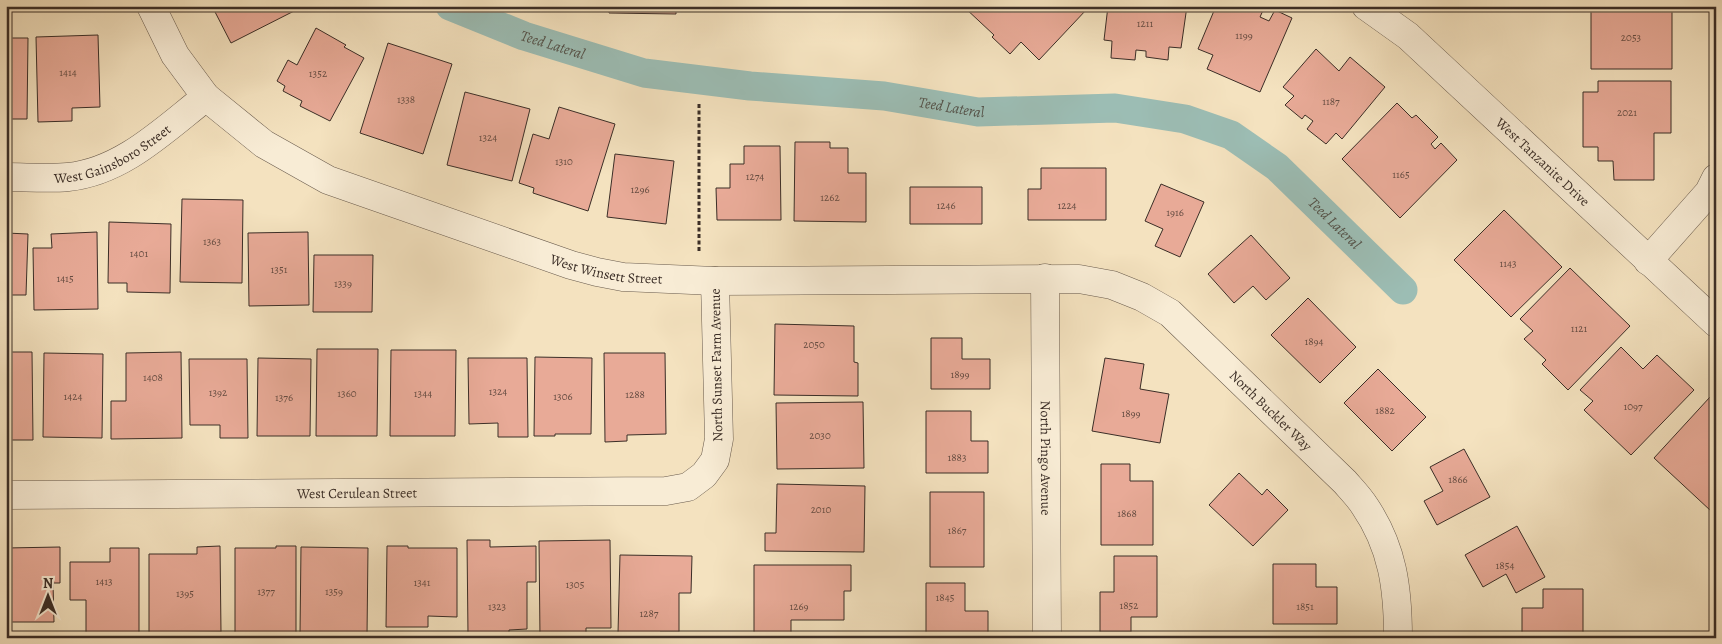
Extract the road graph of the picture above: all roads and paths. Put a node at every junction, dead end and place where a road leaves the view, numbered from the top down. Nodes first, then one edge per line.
1 (151, 6) edge
2 (1366, 6) edge
3 (206, 97) junction
4 (699, 104) dead end
5 (6, 177) edge
6 (1716, 178) edge
7 (699, 256) dead end
8 (1648, 261) junction
9 (1046, 278) junction
10 (715, 281) junction
11 (1716, 323) edge
12 (704, 475) joint
13 (6, 495) edge
14 (1047, 638) edge
15 (1398, 638) edge

1 - 3 street, West Winsett Street
2 - 8 street, West Tanzanite Drive
3 - 5 street, West Gainsboro Street
3 - 10 street, West Winsett Street
4 - 7 path
6 - 8 street
8 - 11 street, West Tanzanite Drive
9 - 10 street, West Winsett Street
9 - 14 street, North Pingo Avenue
9 - 15 street, North Buckler Way
10 - 12 street, North Sunset Farm Avenue
12 - 13 street, West Cerulean Street

